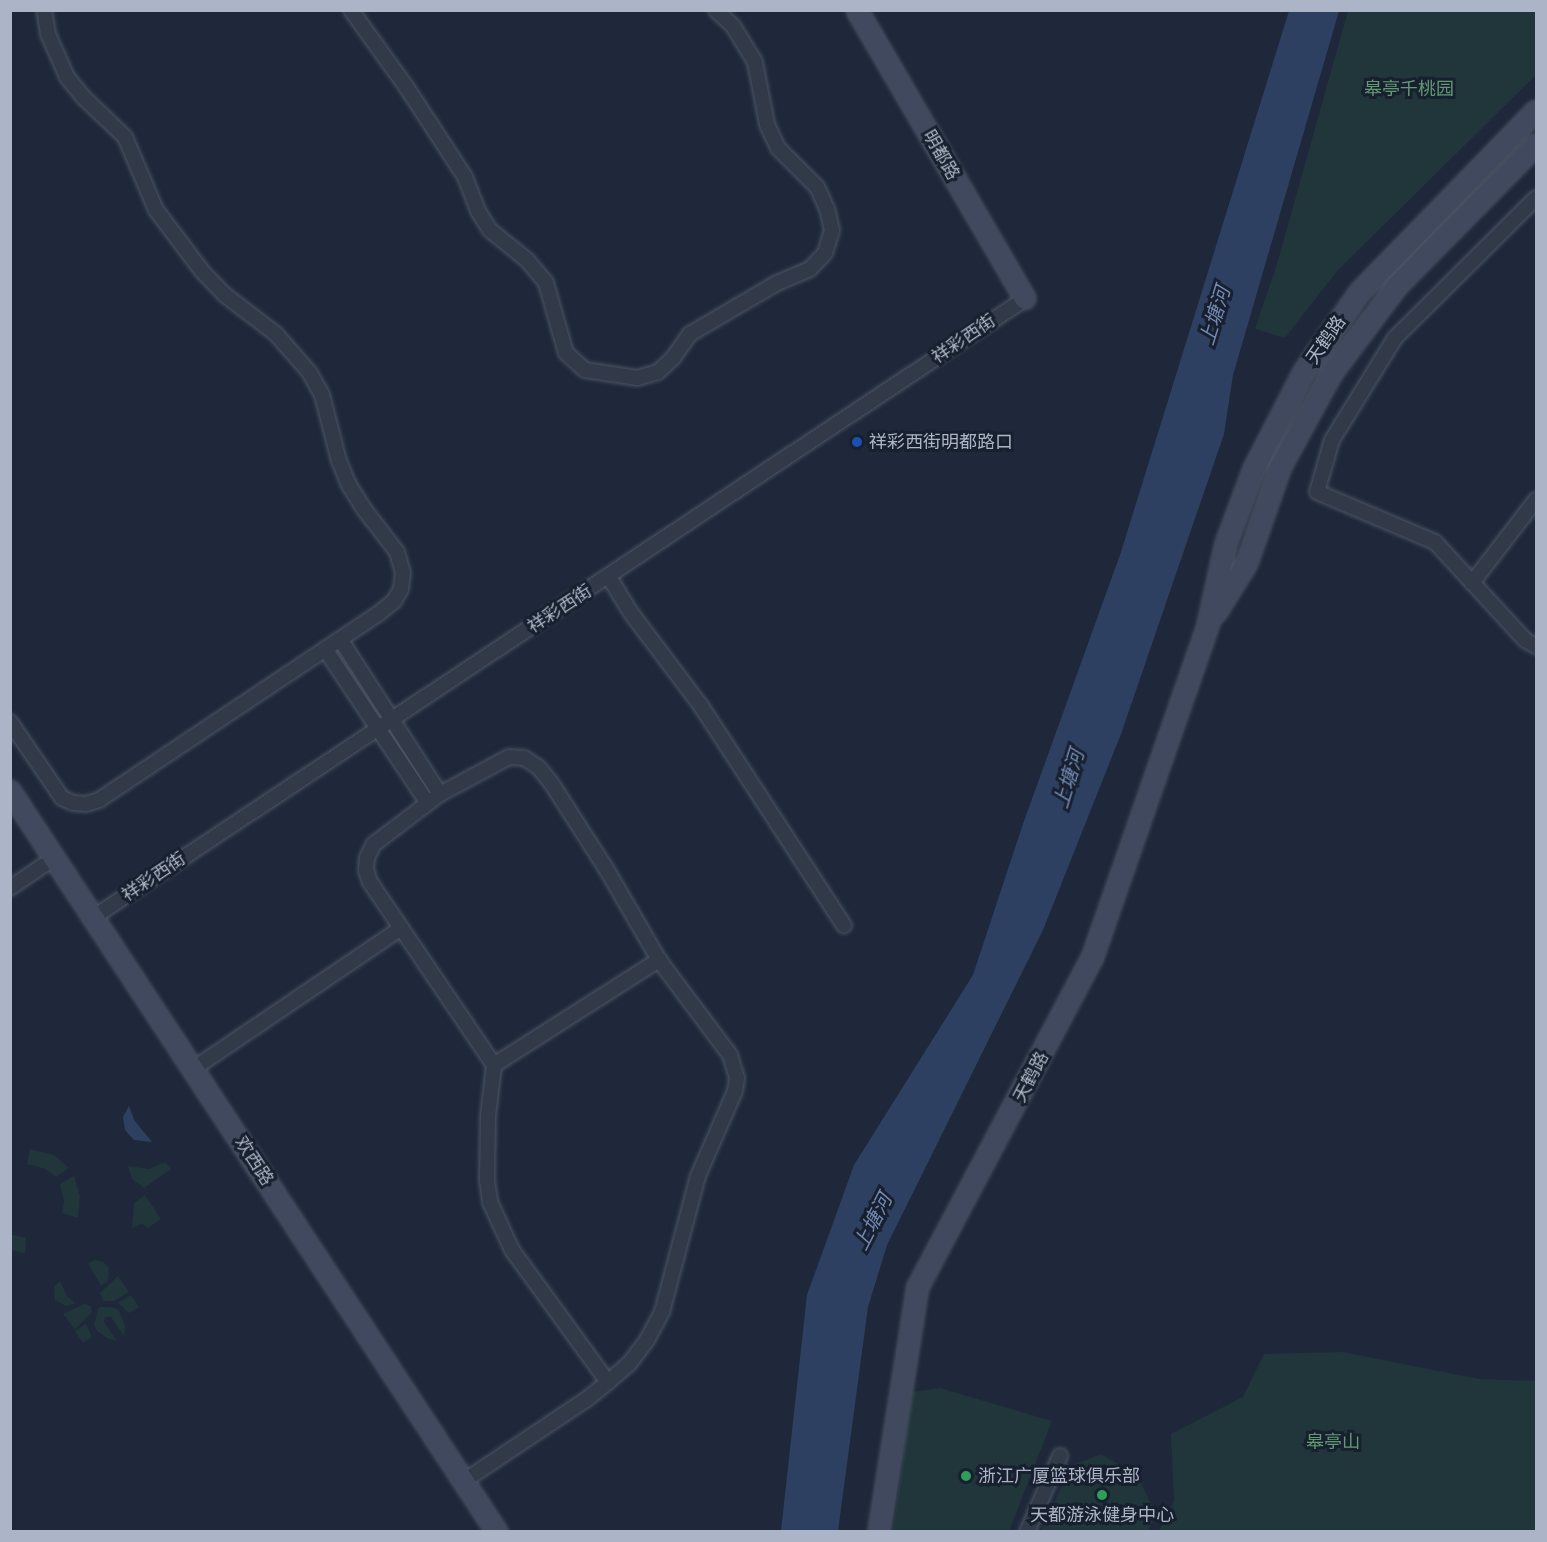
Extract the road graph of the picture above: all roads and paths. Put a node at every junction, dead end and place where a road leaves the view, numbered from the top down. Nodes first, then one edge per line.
1 (44, 10) edge
2 (351, 10) edge
3 (716, 10) edge
4 (857, 10) edge
5 (1536, 111) edge
6 (1536, 145) edge
7 (1536, 198) edge
8 (1025, 299) joint
9 (1536, 500) edge
10 (609, 577) junction
11 (1472, 583) junction
12 (1208, 625) junction
13 (340, 639) junction
14 (1536, 646) edge
15 (324, 649) junction
16 (392, 719) junction
17 (10, 722) edge
18 (378, 729) junction
19 (10, 791) edge
20 (440, 794) junction
21 (427, 802) junction
22 (54, 858) junction
23 (10, 888) edge
24 (94, 917) junction
25 (844, 925) dead end
26 (401, 928) junction
27 (659, 960) junction
28 (495, 1065) junction
29 (193, 1069) junction
30 (608, 1382) junction
31 (1060, 1456) dead end
32 (464, 1481) junction
33 (497, 1532) edge
34 (879, 1532) edge
35 (1027, 1532) edge

1 - 13 street
2 - 3 street
4 - 8 main road, 明都路
5 - 12 main road, 天鹤路
6 - 12 main road, 天鹤路
7 - 11 street
8 - 10 street, 祥彩西街
9 - 11 street
10 - 16 street, 祥彩西街
10 - 25 street
11 - 14 street
12 - 34 main road, 天鹤路
13 - 15 street
13 - 16 street
15 - 17 street
15 - 18 street
16 - 18 street, 祥彩西街
16 - 20 street
18 - 21 street
18 - 24 street, 祥彩西街
19 - 22 main road, 欢西路
20 - 21 street
20 - 27 street
21 - 26 street
22 - 23 street
22 - 24 main road, 欢西路
24 - 29 main road, 欢西路
26 - 28 street
26 - 29 street
27 - 28 street
27 - 30 street
28 - 30 street
29 - 32 main road, 欢西路
30 - 32 street
31 - 35 street
32 - 33 main road, 欢西路

